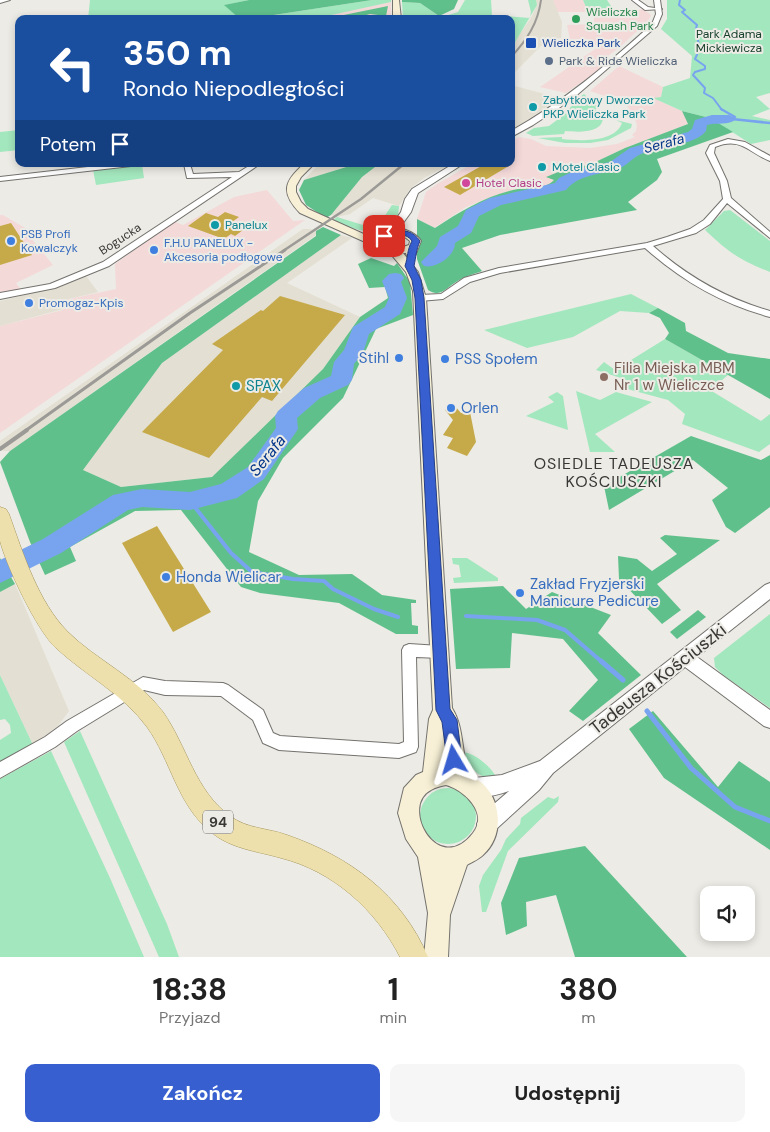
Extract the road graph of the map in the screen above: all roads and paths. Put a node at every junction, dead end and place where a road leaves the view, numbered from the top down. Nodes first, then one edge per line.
1 (7, 0) edge
2 (396, 0) edge
3 (635, 0) edge
4 (656, 0) edge
5 (0, 1) edge
6 (659, 9) junction
7 (397, 15) edge
8 (515, 133) edge
9 (770, 159) edge
10 (105, 167) edge
11 (188, 167) edge
12 (252, 167) edge
13 (305, 167) edge
14 (454, 167) edge
15 (241, 174) junction
16 (0, 179) edge
17 (727, 199) junction
18 (406, 212) junction
19 (390, 233) junction
20 (357, 234) junction
21 (770, 236) edge
22 (413, 241) junction
23 (382, 245) junction
24 (647, 245) junction
25 (394, 251) junction
26 (410, 266) junction
27 (0, 296) edge
28 (420, 298) junction
29 (770, 314) edge
30 (0, 514) edge
31 (770, 590) edge
32 (440, 652) junction
33 (685, 658) junction
34 (128, 691) junction
35 (443, 710) junction
36 (770, 720) edge
37 (546, 767) junction
38 (0, 770) edge
39 (432, 778) junction
40 (468, 783) junction
41 (487, 824) junction
42 (428, 852) junction
43 (458, 858) junction
44 (439, 915) junction
45 (414, 957) edge
46 (436, 957) edge

1 - 5 street
2 - 7 main road
3 - 6 street
4 - 6 street
6 - 8 street
9 - 17 street
10 - 16 street
11 - 15 street
12 - 15 street, Bogucka
13 - 20 main road
14 - 18 street
15 - 27 street, Bogucka
17 - 21 street
17 - 24 street
18 - 19 street
18 - 22 street
19 - 20 main road
19 - 22 main road
19 - 23 main road
20 - 23 main road
22 - 25 main road
22 - 26 main road
23 - 25 main road
24 - 28 street
24 - 29 street
25 - 26 main road
26 - 28 main road
28 - 32 main road
30 - 34 main road, 94
31 - 33 street, Tadeusza Kościuszki
32 - 34 street
32 - 35 main road
33 - 36 street
33 - 37 street, Tadeusza Kościuszki
34 - 38 street
34 - 45 main road, 94
35 - 39 main road
35 - 40 main road
37 - 40 street, Tadeusza Kościuszki
37 - 41 street, Tadeusza Kościuszki
39 - 40 main road
39 - 42 main road
40 - 41 main road
41 - 43 main road
42 - 43 main road
42 - 44 main road
43 - 44 main road
44 - 46 main road

